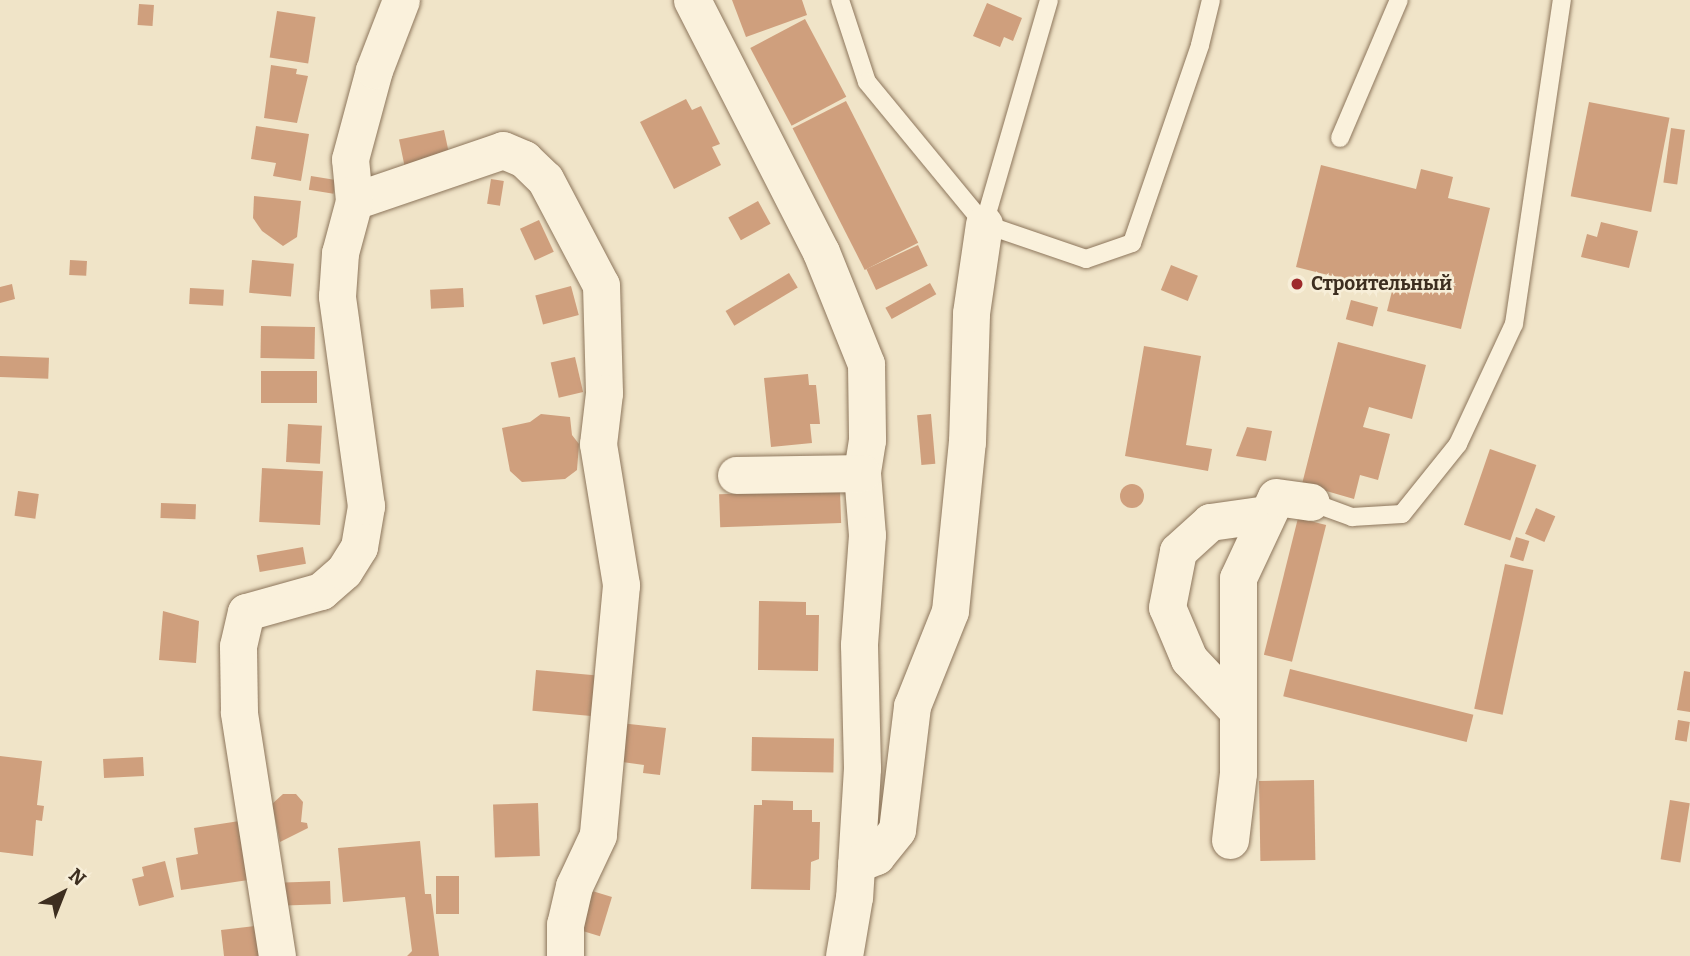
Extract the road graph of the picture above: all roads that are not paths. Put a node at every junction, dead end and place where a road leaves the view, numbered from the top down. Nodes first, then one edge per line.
1 (401, 0) edge
2 (692, 0) edge
3 (840, 0) edge
4 (1049, 0) edge
5 (1211, 0) edge
6 (1399, 0) edge
7 (1562, 0) edge
8 (1340, 138) dead end
9 (354, 201) junction
10 (984, 224) junction
11 (862, 473) junction
12 (736, 475) dead end
13 (1311, 502) joint
14 (1266, 514) junction
15 (1237, 710) junction
16 (1230, 840) dead end
17 (856, 864) junction
18 (277, 956) edge
19 (565, 956) edge
20 (844, 956) edge

1 - 9 street
2 - 11 street
3 - 10 lane
4 - 10 lane
5 - 10 lane
6 - 8 lane
7 - 13 lane
9 - 18 street
9 - 19 street
10 - 17 street
11 - 12 street
11 - 17 street
13 - 14 street
14 - 15 street
14 - 15 street
15 - 16 street
17 - 20 street

